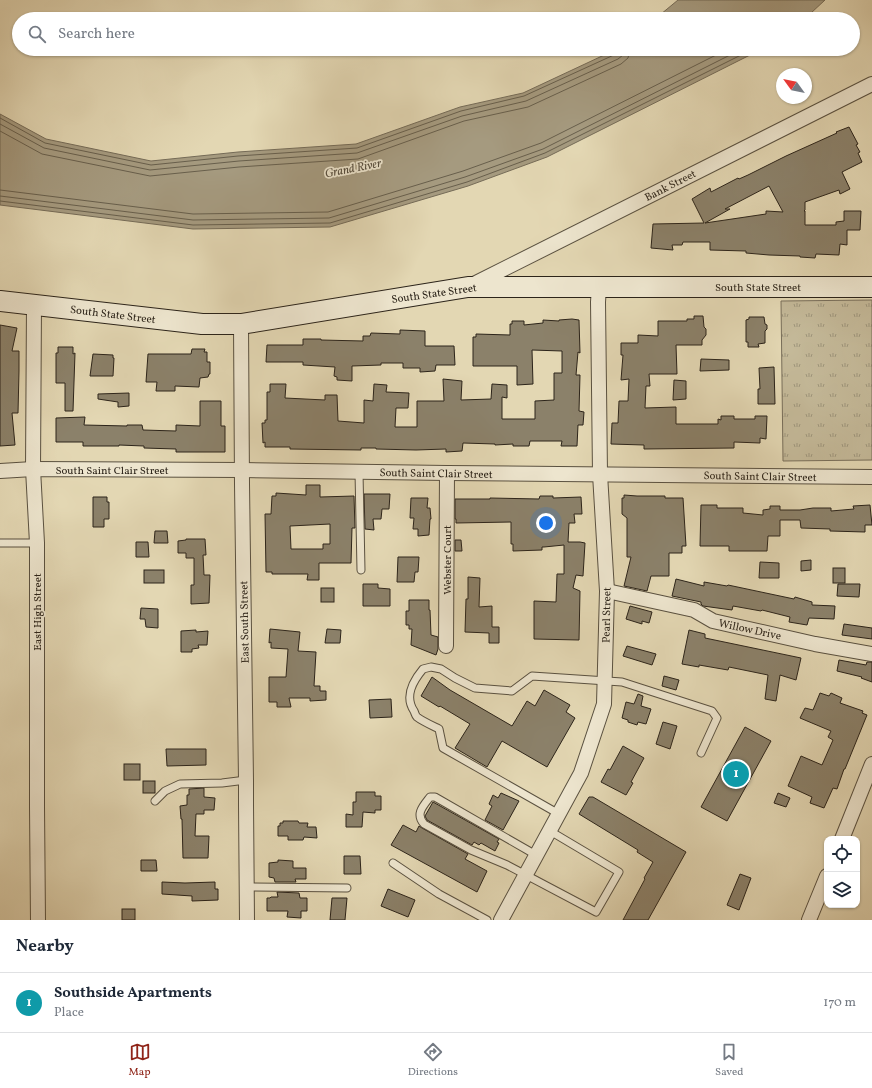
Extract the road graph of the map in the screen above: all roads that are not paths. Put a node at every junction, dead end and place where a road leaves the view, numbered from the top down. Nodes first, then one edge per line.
1 (872, 84) edge
2 (468, 287) junction
3 (599, 287) junction
4 (872, 288) edge
5 (0, 301) edge
6 (34, 304) junction
7 (241, 324) junction
8 (33, 469) junction
9 (242, 470) junction
10 (0, 471) edge
11 (359, 472) junction
12 (447, 474) junction
13 (600, 474) junction
14 (872, 477) edge
15 (0, 543) edge
16 (37, 543) junction
17 (361, 570) dead end
18 (607, 591) junction
19 (446, 646) dead end
20 (872, 654) edge
21 (604, 681) junction
22 (701, 753) dead end
23 (872, 764) edge
24 (246, 780) junction
25 (155, 801) dead end
26 (559, 814) junction
27 (550, 831) junction
28 (843, 836) edge
29 (536, 855) junction
30 (393, 863) dead end
31 (525, 876) junction
32 (824, 883) edge
33 (247, 886) junction
34 (346, 888) dead end
35 (38, 920) edge
36 (247, 920) edge
37 (487, 920) edge
38 (501, 920) edge
39 (809, 920) edge

1 - 2 street, Bank Street
2 - 3 main road, South State Street
2 - 7 main road, South State Street
3 - 4 main road, South State Street
3 - 13 street, Pearl Street
5 - 6 main road, South State Street
6 - 7 main road, South State Street
6 - 8 street, East High Street
7 - 9 street, East South Street
8 - 9 street, South Saint Clair Street
8 - 10 street, South Saint Clair Street
8 - 16 street, East High Street
9 - 11 street, South Saint Clair Street
9 - 24 street, East South Street
11 - 12 street, South Saint Clair Street
11 - 17 lane
12 - 13 street, South Saint Clair Street
12 - 19 street, Webster Court
13 - 14 street, South Saint Clair Street
13 - 18 street, Pearl Street
15 - 16 lane
16 - 35 street, East High Street
18 - 20 street, Willow Drive
18 - 21 street, Pearl Street
21 - 22 lane
21 - 26 street, Pearl Street
21 - 26 lane
23 - 28 street
24 - 25 lane
24 - 33 street, East South Street
26 - 27 street, Pearl Street
27 - 29 street, Pearl Street
27 - 31 lane
29 - 31 street, Pearl Street
29 - 31 lane
30 - 37 lane
31 - 38 street, Pearl Street
32 - 39 street
33 - 34 lane
33 - 36 street, East South Street

